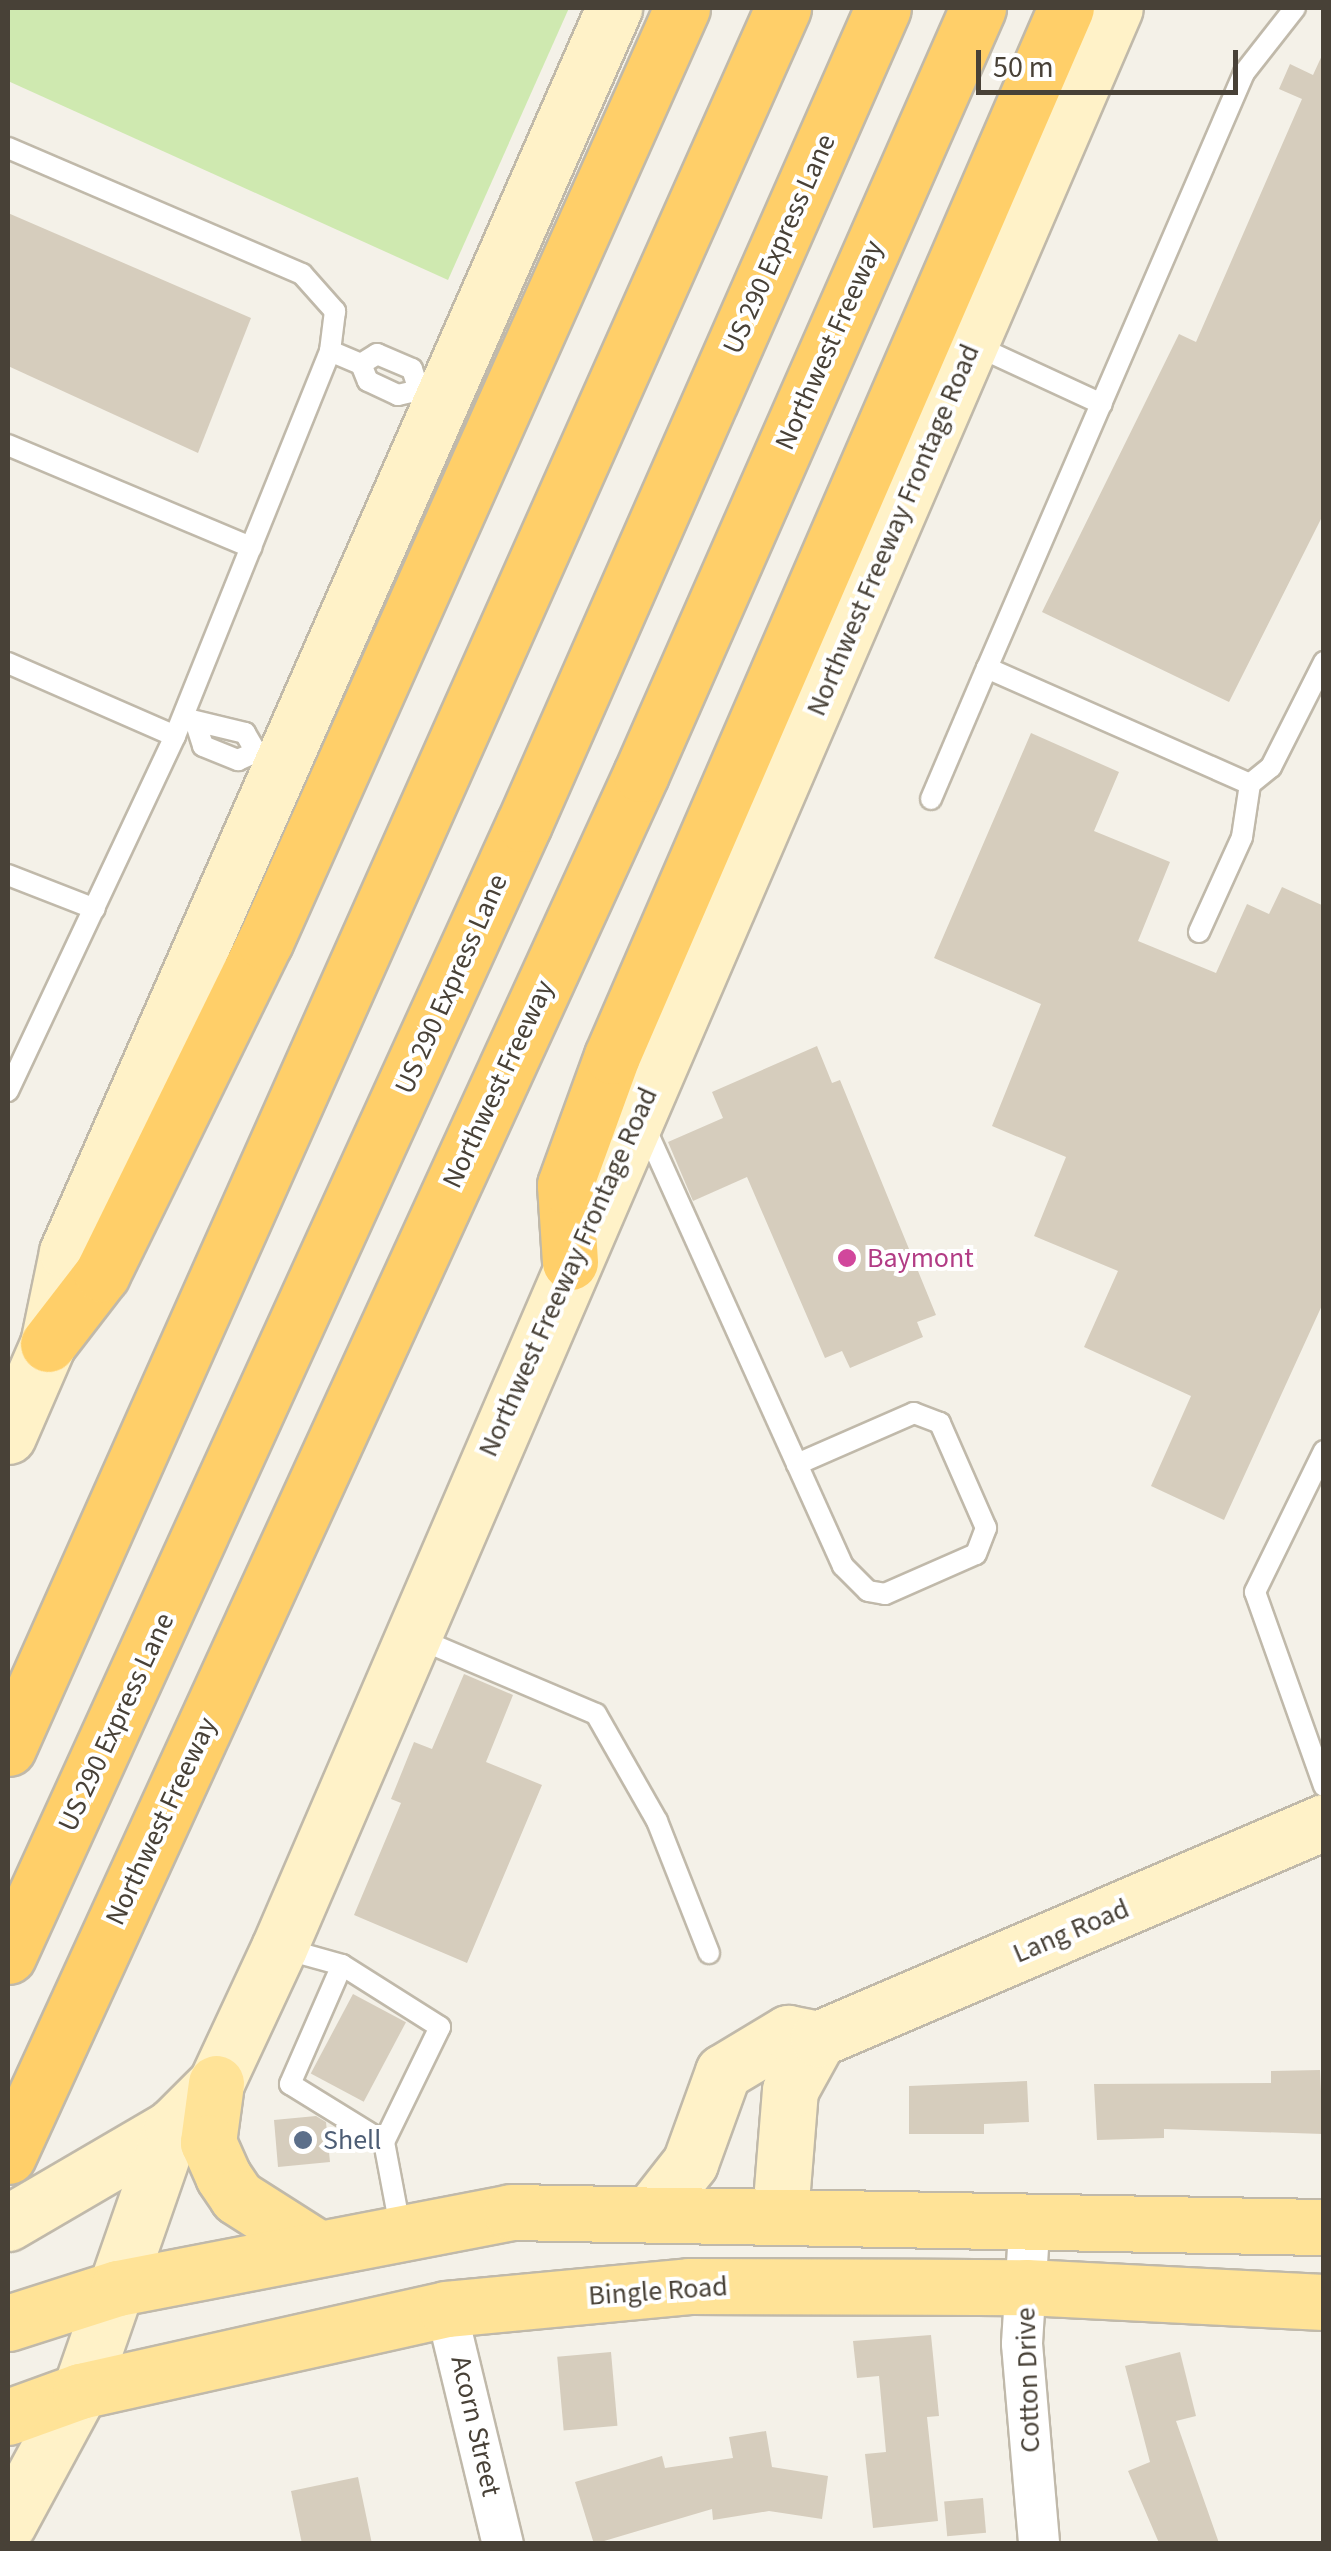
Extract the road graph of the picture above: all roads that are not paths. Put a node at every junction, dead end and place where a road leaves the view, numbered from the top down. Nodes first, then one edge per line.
1 (614, 8) edge
2 (682, 8) edge
3 (783, 8) edge
4 (883, 8) edge
5 (978, 8) edge
6 (1066, 8) edge
7 (1115, 8) edge
8 (1295, 8) edge
9 (8, 148) edge
10 (971, 344) junction
11 (330, 352) junction
12 (430, 395) junction
13 (1102, 404) junction
14 (8, 446) edge
15 (251, 547) junction
16 (1324, 662) edge
17 (8, 663) edge
18 (988, 668) junction
19 (185, 726) junction
20 (267, 757) junction
21 (1250, 784) junction
22 (930, 799) dead end
23 (8, 874) edge
24 (95, 909) junction
25 (1200, 932) dead end
26 (8, 1089) edge
27 (639, 1112) junction
28 (570, 1262) junction
29 (48, 1344) junction
30 (10, 1422) edge
31 (1324, 1450) edge
32 (796, 1464) junction
33 (411, 1636) junction
34 (8, 1748) edge
35 (1324, 1786) edge
36 (1324, 1822) edge
37 (280, 1948) junction
38 (709, 1953) dead end
39 (8, 1956) edge
40 (342, 1964) junction
41 (818, 2040) junction
42 (216, 2083) junction
43 (172, 2127) junction
44 (384, 2142) junction
45 (8, 2156) edge
46 (652, 2210) junction
47 (780, 2214) junction
48 (1030, 2216) junction
49 (8, 2223) edge
50 (1324, 2227) edge
51 (402, 2234) junction
52 (318, 2248) junction
53 (1026, 2287) junction
54 (118, 2288) junction
55 (1324, 2302) edge
56 (464, 2307) junction
57 (8, 2323) edge
58 (80, 2390) junction
59 (8, 2418) edge
60 (8, 2524) edge
61 (503, 2544) edge
62 (1039, 2544) edge

1 - 12 main road
2 - 29 highway
3 - 34 highway
4 - 39 highway, US 290 Express Lane
5 - 45 highway, Northwest Freeway
6 - 28 highway
7 - 10 main road, Northwest Freeway Frontage Road
8 - 13 lane
9 - 11 lane
10 - 13 lane
10 - 27 main road, Northwest Freeway Frontage Road
11 - 12 lane
11 - 15 lane
12 - 20 main road
13 - 18 lane
14 - 15 lane
15 - 19 lane
16 - 21 lane
17 - 19 lane
18 - 21 lane
18 - 22 lane
19 - 20 lane
19 - 24 lane
20 - 29 main road
21 - 25 lane
23 - 24 lane
24 - 26 lane
27 - 28 main road, Northwest Freeway Frontage Road
27 - 32 lane
28 - 33 main road, Northwest Freeway Frontage Road
29 - 30 main road
31 - 35 lane
32 - 32 lane
33 - 37 main road, Northwest Freeway Frontage Road
33 - 38 lane
36 - 41 main road, Lang Road
37 - 40 lane
37 - 42 main road, Northwest Freeway Frontage Road
40 - 44 lane
40 - 44 lane
41 - 46 main road, Lang Road
41 - 47 main road
42 - 43 main road, Northwest Freeway Frontage Road
42 - 52 main road
43 - 49 main road
43 - 54 main road, Northwest Freeway Frontage Road
44 - 51 lane
46 - 47 main road
46 - 51 main road
47 - 48 main road
47 - 56 main road
48 - 50 main road
48 - 53 street, Cotton Drive
51 - 52 main road
52 - 54 main road
53 - 55 main road, Bingle Road
53 - 56 main road, Bingle Road
53 - 62 street, Cotton Drive
54 - 57 main road
54 - 58 main road, Northwest Freeway Frontage Road
56 - 58 main road, Bingle Road
56 - 61 street, Acorn Street
58 - 59 main road, Bingle Road
58 - 60 main road, Northwest Freeway Frontage Road

